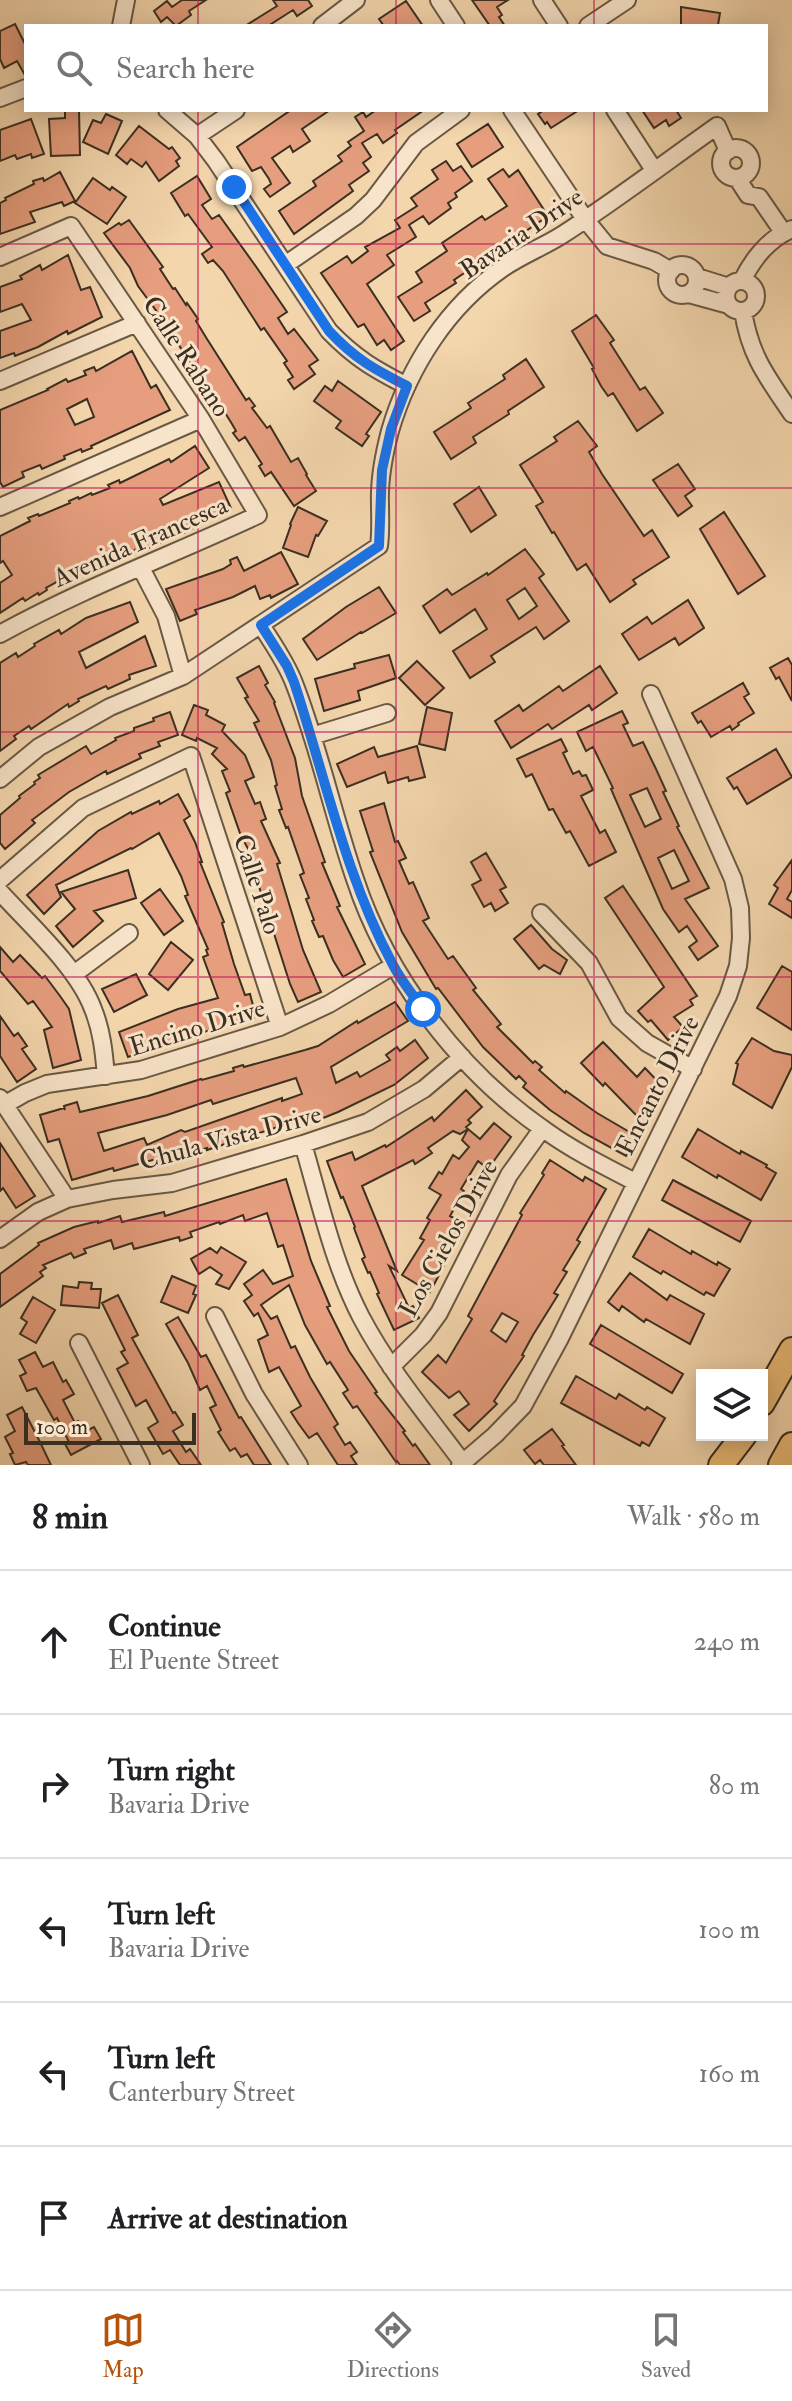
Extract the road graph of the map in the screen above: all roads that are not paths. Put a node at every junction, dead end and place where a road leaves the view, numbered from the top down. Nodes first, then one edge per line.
1 (126, 0) edge
2 (356, 0) edge
3 (439, 0) edge
4 (542, 0) edge
5 (627, 0) edge
6 (121, 24) edge
7 (325, 24) edge
8 (455, 24) edge
9 (558, 24) edge
10 (591, 24) edge
11 (24, 89) edge
12 (0, 98) edge
13 (169, 112) edge
14 (233, 112) edge
15 (458, 112) edge
16 (513, 112) edge
17 (616, 112) edge
18 (197, 136) junction
19 (654, 170) junction
20 (585, 219) junction
21 (788, 230) edge
22 (0, 257) edge
23 (285, 265) junction
24 (671, 271) junction
25 (697, 277) junction
26 (736, 284) junction
27 (689, 294) junction
28 (736, 308) junction
29 (137, 323) junction
30 (0, 381) edge
31 (407, 386) junction
32 (792, 414) edge
33 (201, 419) junction
34 (0, 507) edge
35 (258, 515) joint
36 (141, 568) junction
37 (261, 625) junction
38 (0, 634) edge
39 (183, 676) junction
40 (651, 694) dead end
41 (387, 713) dead end
42 (312, 736) junction
43 (0, 779) edge
44 (0, 880) edge
45 (0, 892) edge
46 (541, 913) dead end
47 (129, 933) dead end
48 (393, 966) junction
49 (74, 974) junction
50 (280, 1027) junction
51 (462, 1057) junction
52 (693, 1069) junction
53 (106, 1076) junction
54 (2, 1101) edge
55 (542, 1129) junction
56 (303, 1144) junction
57 (635, 1182) junction
58 (67, 1199) junction
59 (0, 1239) edge
60 (215, 1316) dead end
61 (79, 1343) dead end
62 (792, 1350) edge
63 (391, 1367) junction
64 (768, 1392) edge
65 (740, 1441) edge
66 (792, 1445) edge
67 (461, 1464) edge
68 (141, 1465) edge
69 (299, 1465) edge
70 (724, 1465) edge
71 (781, 1465) edge

1 - 6 street
2 - 7 street
3 - 8 street
4 - 9 street
5 - 10 street
11 - 12 street
13 - 18 street
14 - 18 street
15 - 23 street
16 - 20 street
17 - 19 street
18 - 23 street
19 - 20 street, Bavaria Drive
19 - 21 street, Bavaria Drive
20 - 24 street
20 - 31 street, Bavaria Drive
21 - 26 street
22 - 29 street, Calle Rabano
23 - 31 street
24 - 25 street
24 - 27 street
25 - 26 street
25 - 27 street
26 - 28 street
26 - 28 street
27 - 28 street
28 - 32 street
29 - 30 street
29 - 33 street, Calle Rabano
31 - 37 street, Bavaria Drive
33 - 34 street
33 - 35 street, Calle Rabano
35 - 36 street, Avenida Francesca
36 - 38 street, Avenida Francesca
36 - 39 street
37 - 39 street, Bavaria Drive
37 - 42 street
39 - 43 street, Bavaria Drive
40 - 52 street, Encanto Drive
41 - 42 street
42 - 48 street
44 - 50 street, Calle Palo
45 - 49 street
46 - 52 street
47 - 49 street
48 - 50 street, Encino Drive
48 - 51 street
49 - 53 street
50 - 53 street, Encino Drive
51 - 55 street
51 - 56 street, Chula Vista Drive
52 - 57 street, Encanto Drive
53 - 54 street, Encino Drive
54 - 58 street
55 - 57 street
55 - 63 street, Los Cielos Drive
56 - 58 street, Chula Vista Drive
56 - 63 street
57 - 67 street, Encanto Drive
58 - 59 street, Chula Vista Drive
60 - 69 street
61 - 68 street
62 - 64 highway
63 - 67 street
65 - 70 highway
66 - 71 highway

